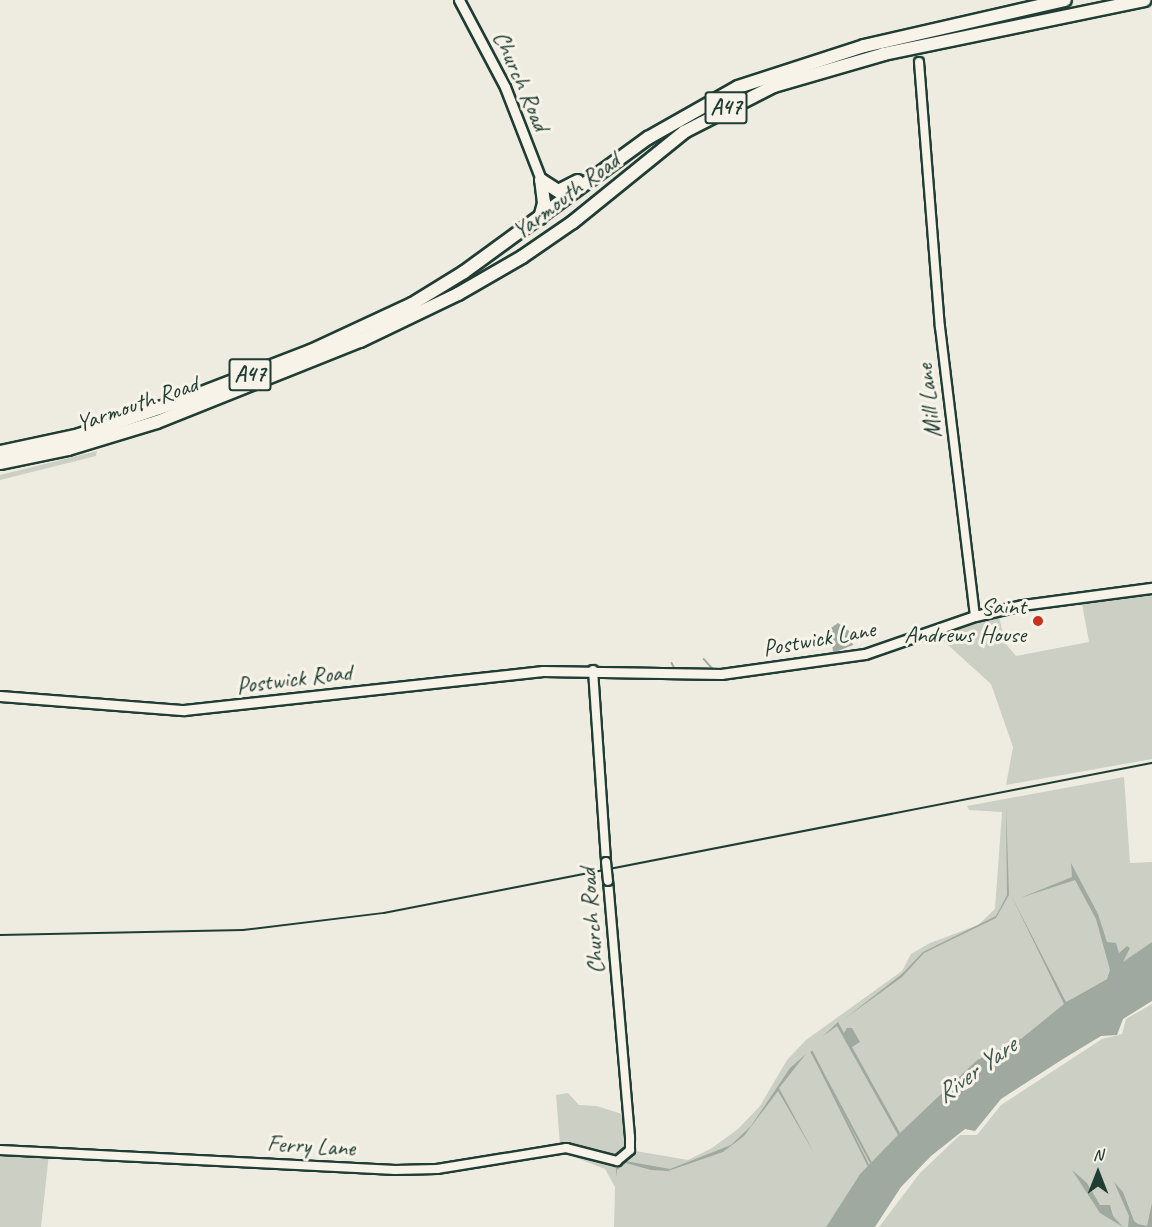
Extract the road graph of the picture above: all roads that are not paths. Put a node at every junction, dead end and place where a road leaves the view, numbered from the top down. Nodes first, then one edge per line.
1 (459, 0) edge
2 (1065, 0) edge
3 (1144, 0) edge
4 (919, 62) dead end
5 (616, 160) junction
6 (540, 180) junction
7 (540, 218) junction
8 (0, 452) edge
9 (0, 464) edge
10 (1152, 588) edge
11 (975, 616) junction
12 (593, 670) junction
13 (0, 696) edge
14 (0, 1150) edge
15 (616, 1161) joint

1 - 6 street, Church Road
2 - 5 highway, Yarmouth Road / A47
3 - 9 highway, Yarmouth Road / A47
4 - 11 street, Mill Lane
5 - 6 highway, A47
5 - 7 highway, Yarmouth Road / A47
6 - 7 highway
7 - 8 highway, Yarmouth Road / A47
10 - 11 street, Postwick Lane
11 - 12 street, Postwick Lane
12 - 13 street, Postwick Road
12 - 15 street, Church Road, bridge
14 - 15 street, Ferry Lane

